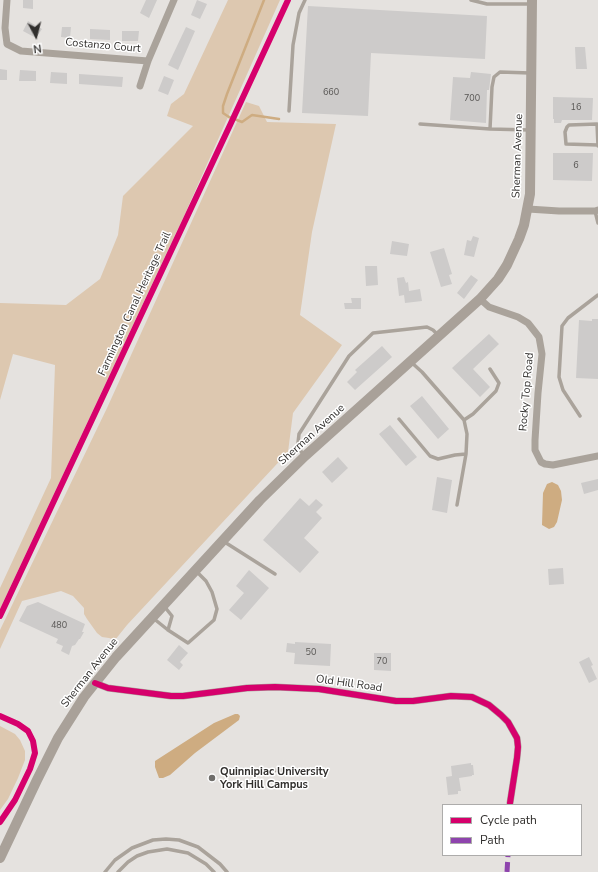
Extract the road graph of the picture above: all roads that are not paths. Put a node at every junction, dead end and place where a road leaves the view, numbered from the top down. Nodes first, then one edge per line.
1 (7, 0) edge
2 (174, 0) edge
3 (305, 0) edge
4 (471, 0) edge
5 (532, 2) edge
6 (148, 61) junction
7 (531, 73) junction
8 (140, 86) dead end
9 (290, 112) dead end
10 (420, 124) dead end
11 (490, 128) junction
12 (531, 130) junction
13 (598, 146) edge
14 (528, 209) junction
15 (596, 210) edge
16 (598, 223) edge
17 (598, 295) edge
18 (480, 299) junction
19 (439, 336) junction
20 (411, 361) junction
21 (490, 369) dead end
22 (580, 416) dead end
23 (399, 419) dead end
24 (464, 420) junction
25 (466, 454) junction
26 (305, 456) junction
27 (598, 456) edge
28 (457, 505) dead end
29 (222, 540) junction
30 (195, 570) junction
31 (275, 574) dead end
32 (163, 605) junction
33 (152, 617) junction
34 (168, 630) junction
35 (96, 683) junction
36 (282, 770) dead end
37 (240, 774) dead end
38 (510, 803) dead end
39 (0, 858) edge
40 (106, 872) edge
41 (118, 872) edge
42 (214, 872) edge
43 (226, 872) edge

1 - 6 street, Costanzo Court
2 - 6 street
3 - 9 lane
4 - 5 lane
5 - 7 main road, Sherman Avenue
6 - 8 street
7 - 11 lane
7 - 12 main road, Sherman Avenue
10 - 11 lane
11 - 12 lane
12 - 14 main road, Sherman Avenue
13 - 13 lane
14 - 15 street
14 - 18 main road, Sherman Avenue
15 - 16 lane
17 - 22 lane
18 - 19 main road, Sherman Avenue
18 - 27 street, Rocky Top Road
19 - 20 main road, Sherman Avenue
19 - 26 lane
20 - 24 lane
20 - 26 main road, Sherman Avenue
21 - 24 lane
23 - 25 lane
24 - 25 lane
25 - 28 lane
26 - 29 main road, Sherman Avenue
29 - 30 main road, Sherman Avenue
29 - 31 lane
30 - 32 main road, Sherman Avenue
30 - 34 lane
32 - 33 main road, Sherman Avenue
32 - 34 lane
33 - 34 lane
33 - 35 main road, Sherman Avenue
35 - 38 street, Old Hill Road
35 - 39 main road, Sherman Avenue
36 - 37 lane
40 - 43 lane
41 - 42 lane

